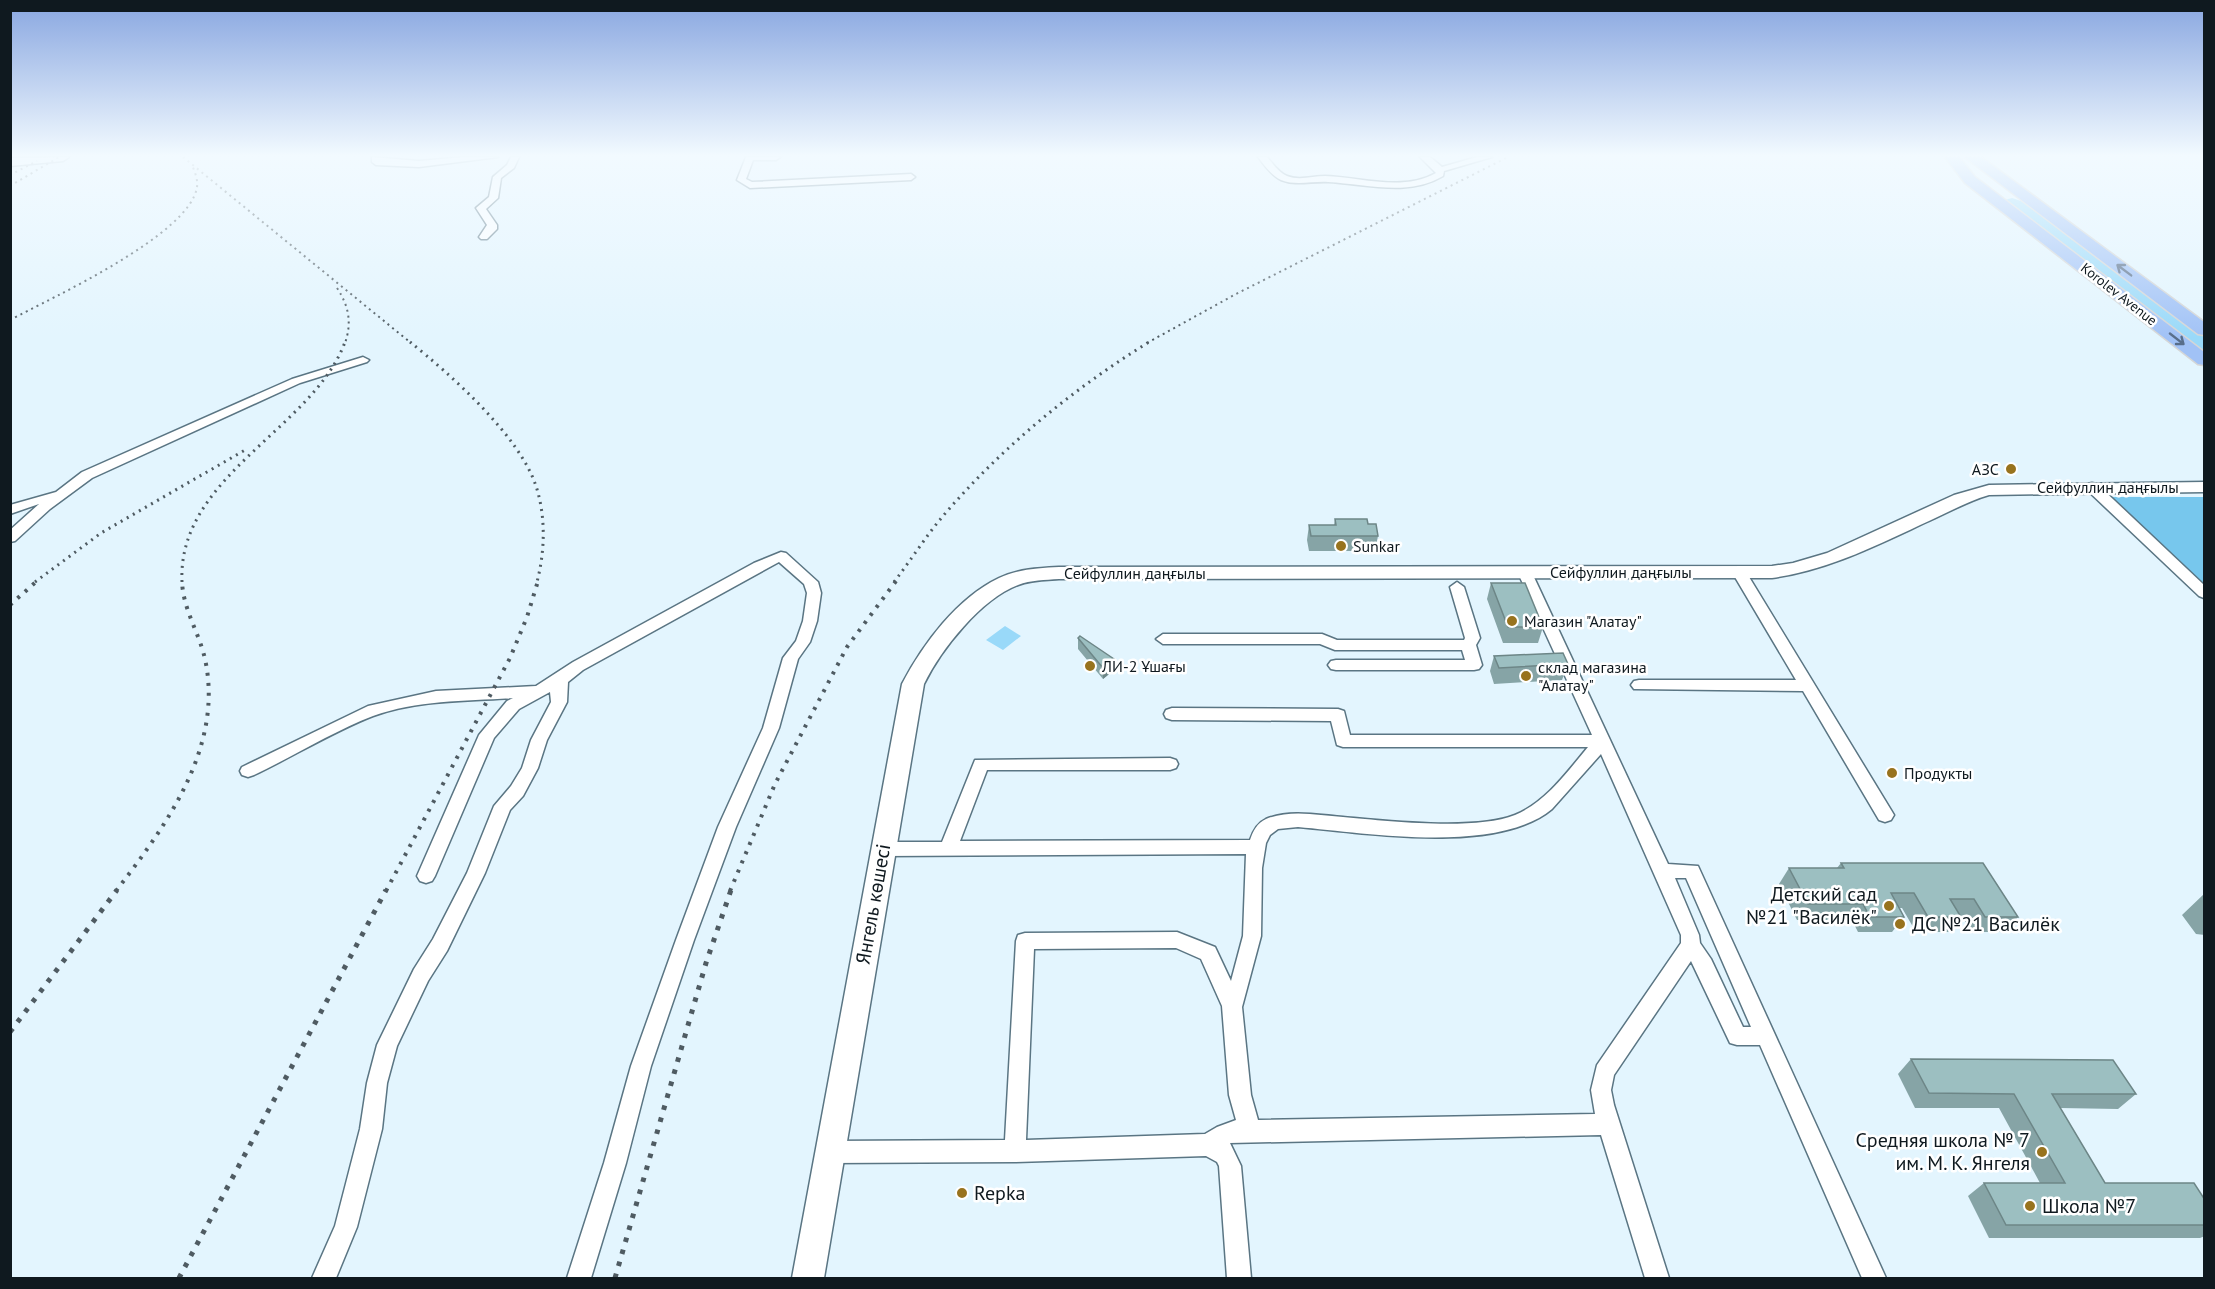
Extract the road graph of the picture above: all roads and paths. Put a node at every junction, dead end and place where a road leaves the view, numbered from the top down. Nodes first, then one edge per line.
1 (486, 217) edge
2 (2019, 217) edge
3 (2053, 217) edge
4 (484, 237) dead end
5 (2205, 330) edge
6 (363, 360) dead end
7 (2205, 360) edge
8 (2205, 487) edge
9 (2092, 488) junction
10 (67, 489) junction
11 (10, 510) edge
12 (10, 538) edge
13 (1739, 572) junction
14 (1525, 573) junction
15 (1021, 577) joint
16 (1457, 586) dead end
17 (2205, 594) edge
18 (1163, 639) dead end
19 (1468, 645) junction
20 (1336, 665) dead end
21 (561, 679) junction
22 (1639, 685) dead end
23 (1808, 686) junction
24 (536, 691) junction
25 (1172, 714) dead end
26 (1603, 741) junction
27 (1170, 764) dead end
28 (249, 771) dead end
29 (1885, 815) dead end
30 (1257, 847) junction
31 (883, 849) junction
32 (948, 849) junction
33 (1663, 871) junction
34 (426, 876) dead end
35 (1691, 945) junction
36 (1232, 1007) junction
37 (1764, 1036) junction
38 (1610, 1124) junction
39 (1250, 1131) junction
40 (1208, 1145) junction
41 (1015, 1151) junction
42 (830, 1152) junction
43 (324, 1278) edge
44 (579, 1278) edge
45 (808, 1278) edge
46 (1239, 1278) edge
47 (1657, 1278) edge
48 (1874, 1278) edge

1 - 4 street
2 -> 7 main road, Korolev Avenue
5 -> 3 main road, Korolev Avenue
6 - 10 street
8 - 9 street, Сейфуллин даңғылы
9 - 13 street, Сейфуллин даңғылы
9 - 17 street
10 - 11 street
10 - 12 street
13 - 14 street, Сейфуллин даңғылы
13 - 23 street
14 - 15 street, Сейфуллин даңғылы
14 - 26 street
15 - 31 street, Янгель көшесі
16 - 19 street
18 - 19 street
19 - 20 street
21 - 24 street
21 - 43 street
21 - 44 street
22 - 23 street
23 - 29 street
24 - 28 street
24 - 34 street
25 - 26 street
26 - 30 street
26 - 33 street
27 - 32 street
30 - 32 street
30 - 36 street
31 - 32 street
31 - 42 street, Янгель көшесі
33 - 35 street
33 - 37 street
35 - 37 street
35 - 38 street
36 - 39 street
36 - 41 street
37 - 48 street
38 - 39 street
38 - 47 street
39 - 40 street
40 - 41 street
40 - 46 street
41 - 42 street
42 - 45 street, Янгель көшесі

